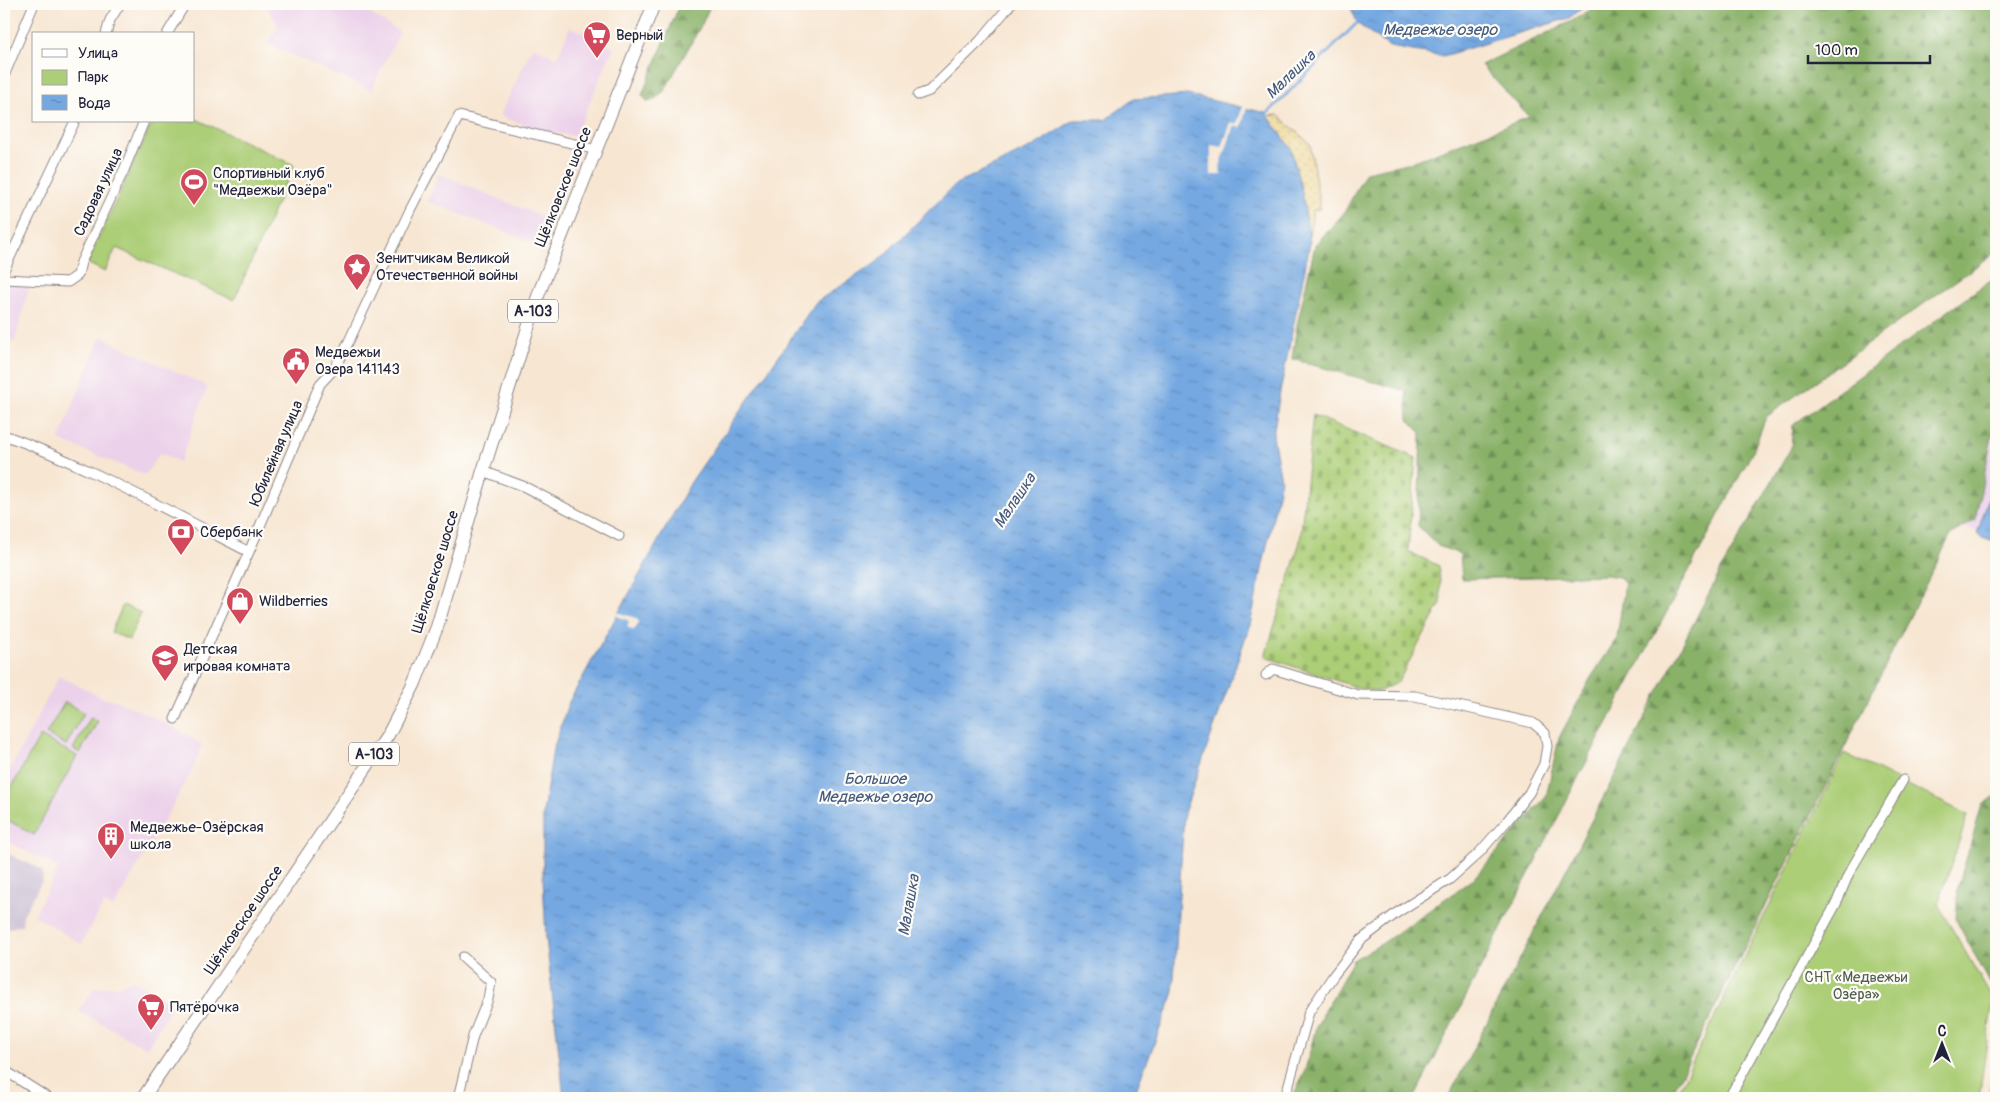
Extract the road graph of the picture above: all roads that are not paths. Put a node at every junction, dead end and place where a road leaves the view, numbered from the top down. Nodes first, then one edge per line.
1 (34, 4) edge
2 (120, 4) edge
3 (185, 4) edge
4 (654, 4) edge
5 (1011, 4) edge
6 (107, 32) edge
7 (168, 32) edge
8 (4, 76) edge
9 (918, 95) dead end
10 (75, 122) edge
11 (144, 122) edge
12 (595, 150) junction
13 (4, 270) edge
14 (4, 279) edge
15 (4, 434) edge
16 (483, 471) junction
17 (620, 536) dead end
18 (249, 552) junction
19 (1266, 675) dead end
20 (175, 719) dead end
21 (1903, 780) dead end
22 (463, 957) dead end
23 (4, 1070) edge
24 (48, 1098) edge
25 (144, 1098) edge
26 (458, 1098) edge
27 (1285, 1098) edge
28 (1729, 1098) edge

1 - 8 street
2 - 6 street
3 - 7 street
4 - 12 main road, Щёлковское шоссе / А-103
5 - 9 street
10 - 13 street
11 - 14 street, Садовая улица
12 - 16 main road, Щёлковское шоссе / А-103
12 - 18 street, Юбилейная улица
15 - 18 street
16 - 17 street
16 - 25 main road, Щёлковское шоссе / А-103
18 - 20 street, Юбилейная улица
19 - 27 street
21 - 28 street
22 - 26 street
23 - 24 street

